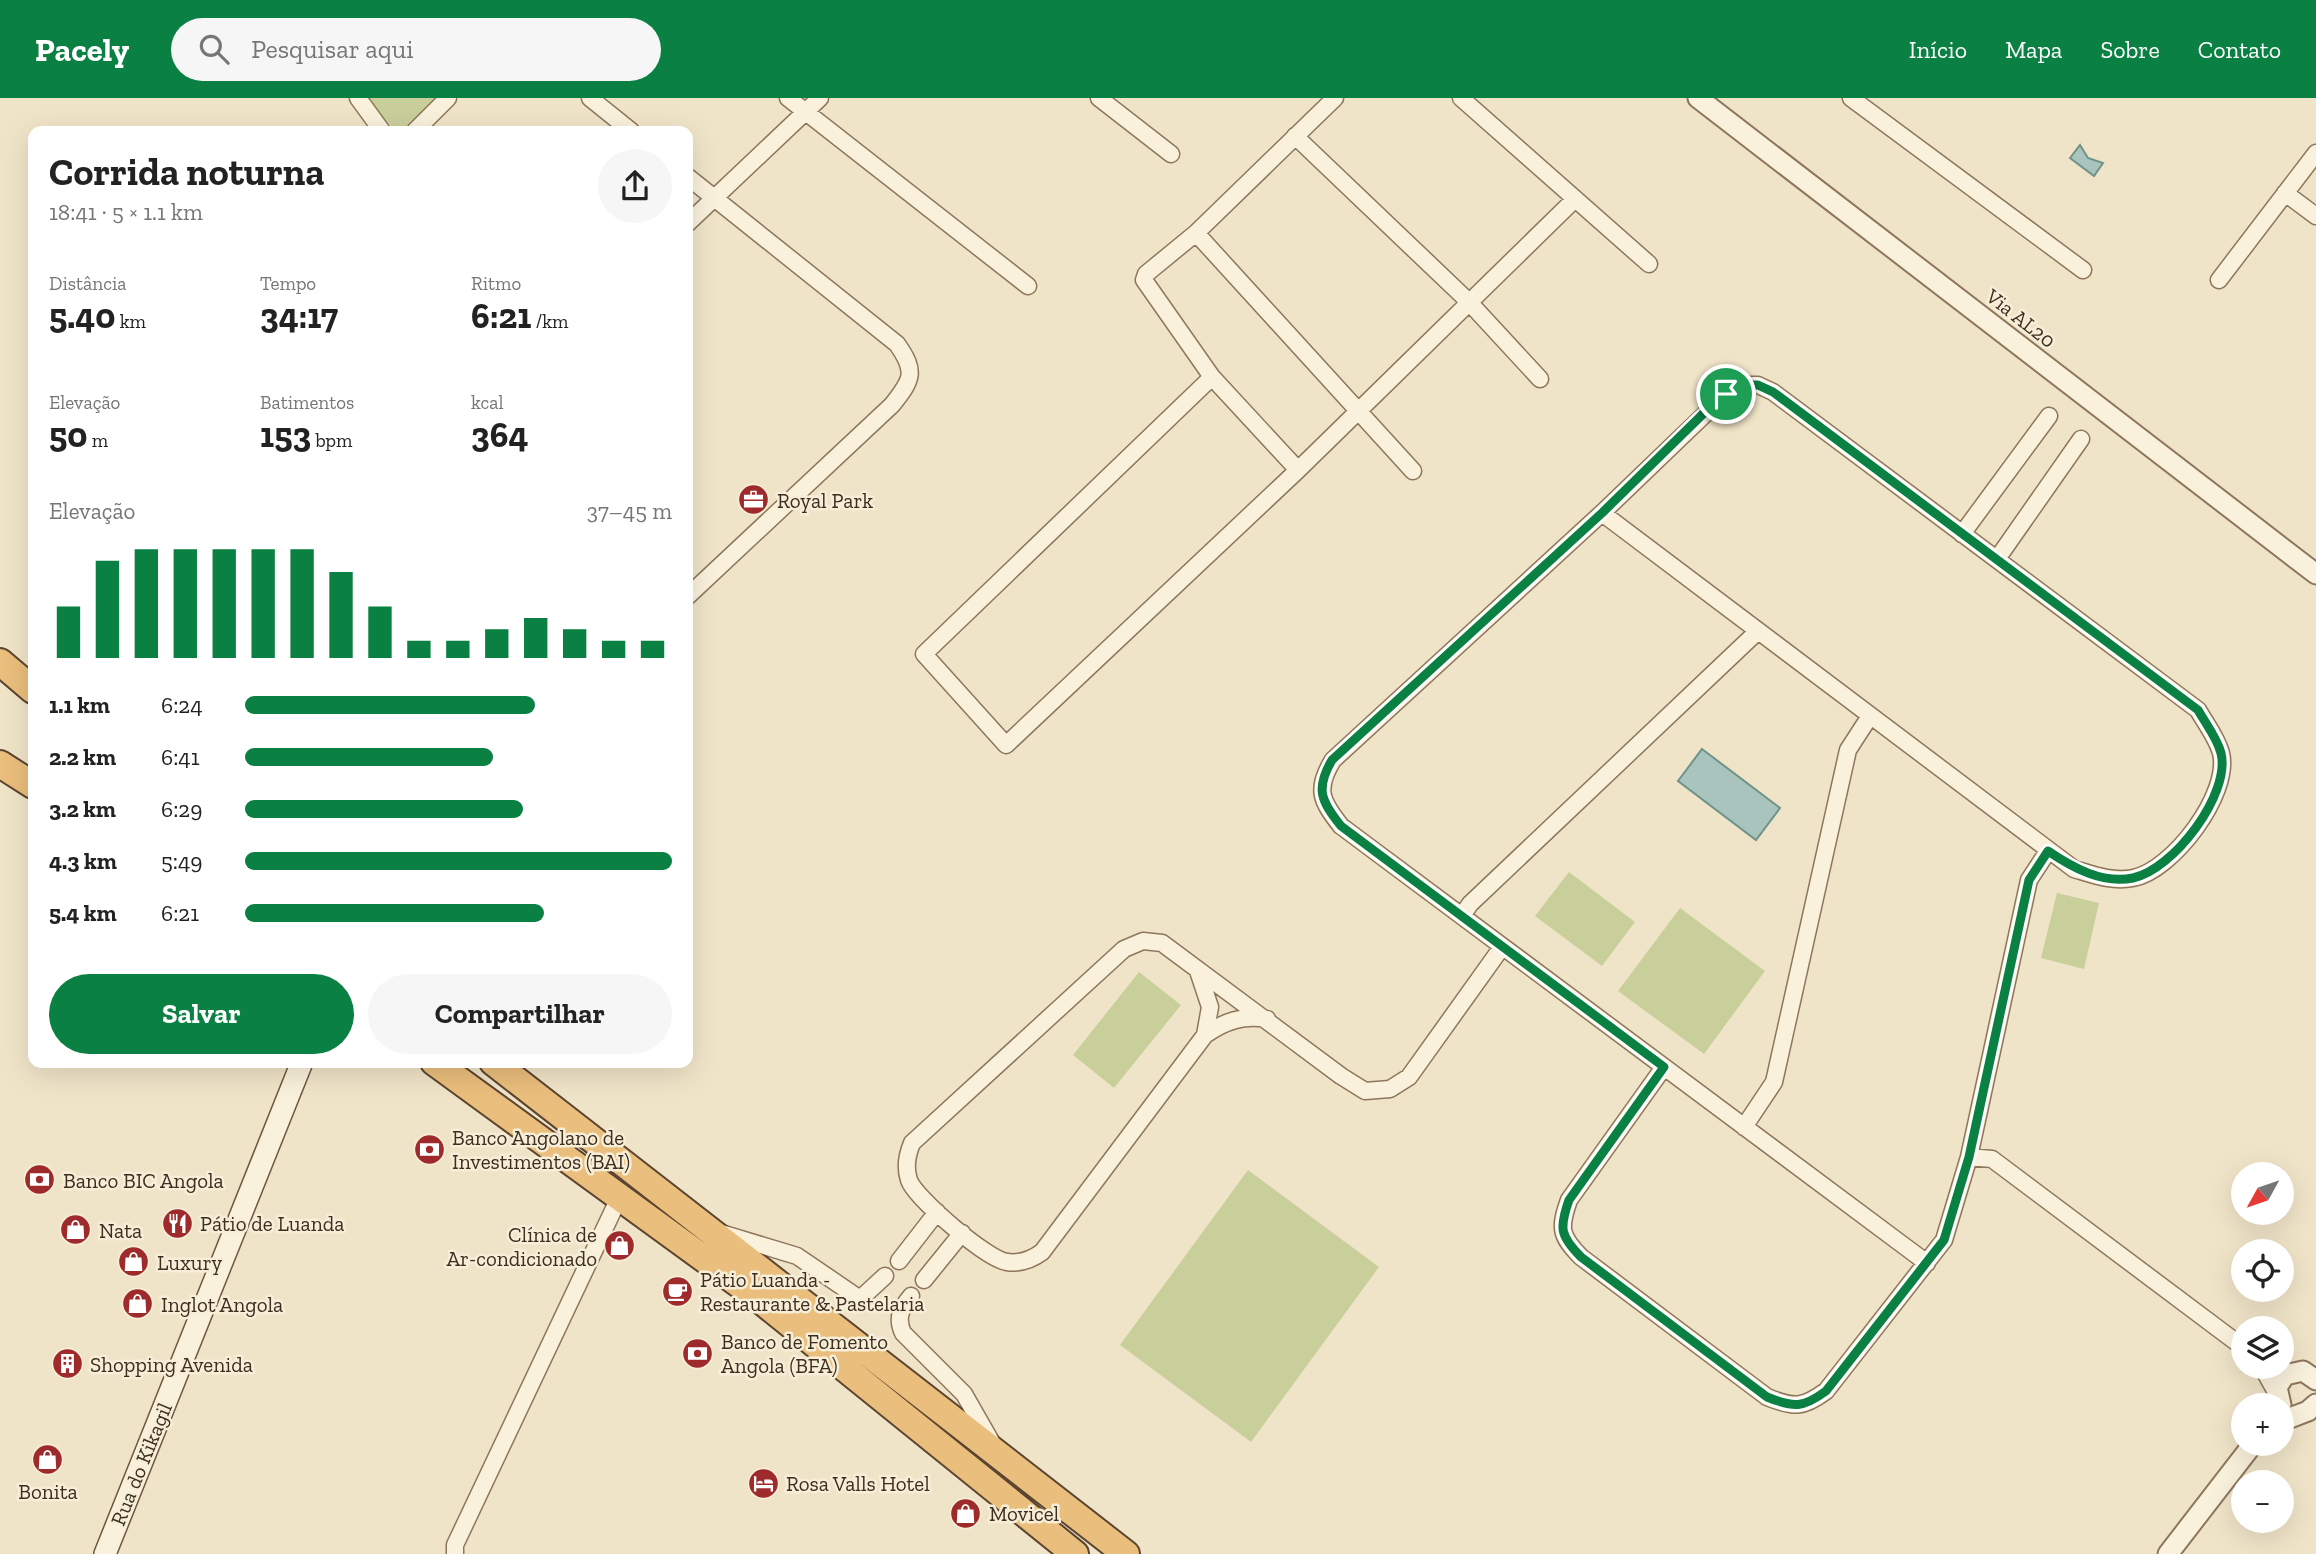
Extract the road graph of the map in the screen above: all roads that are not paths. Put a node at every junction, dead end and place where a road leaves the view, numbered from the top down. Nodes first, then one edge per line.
1 (358, 98) edge
2 (448, 98) edge
3 (590, 98) edge
4 (788, 98) edge
5 (820, 98) edge
6 (1099, 98) edge
7 (1335, 98) edge
8 (1461, 98) edge
9 (1698, 98) edge
10 (1851, 98) edge
11 (805, 112) junction
12 (378, 126) edge
13 (420, 126) edge
14 (625, 126) edge
15 (1295, 136) junction
16 (2316, 152) edge
17 (1171, 154) dead end
18 (693, 181) edge
19 (2286, 194) junction
20 (714, 198) junction
21 (1574, 200) junction
22 (2316, 216) edge
23 (693, 218) edge
24 (1196, 233) junction
25 (1649, 264) dead end
26 (2083, 270) dead end
27 (2219, 280) dead end
28 (1028, 286) dead end
29 (1468, 301) junction
30 (1212, 377) junction
31 (1540, 379) dead end
32 (1357, 411) junction
33 (2049, 416) dead end
34 (2081, 439) dead end
35 (1298, 470) junction
36 (1413, 471) dead end
37 (1602, 513) junction
38 (1962, 534) junction
39 (1997, 559) junction
40 (2316, 574) edge
41 (693, 591) edge
42 (1758, 631) junction
43 (0, 662) edge
44 (28, 686) edge
45 (1870, 716) junction
46 (0, 764) edge
47 (28, 782) edge
48 (2048, 851) junction
49 (1462, 916) junction
50 (1502, 947) junction
51 (1196, 969) junction
52 (1267, 1019) junction
53 (1205, 1035) junction
54 (1664, 1067) junction
55 (300, 1068) edge
56 (442, 1068) edge
57 (501, 1068) edge
58 (1744, 1127) junction
59 (1969, 1157) junction
60 (619, 1198) junction
61 (937, 1212) junction
62 (709, 1230) junction
63 (962, 1233) junction
64 (899, 1261) dead end
65 (1927, 1263) junction
66 (885, 1276) dead end
67 (924, 1280) dead end
68 (911, 1296) dead end
69 (2231, 1338) edge
70 (2316, 1356) edge
71 (2294, 1367) edge
72 (2294, 1371) edge
73 (2316, 1380) edge
74 (2244, 1456) edge
75 (1002, 1460) junction
76 (105, 1554) edge
77 (455, 1554) edge
78 (1075, 1554) edge
79 (1126, 1554) edge
80 (2168, 1554) edge

1 - 12 street
2 - 13 street
3 - 14 street
4 - 11 street
5 - 11 street
6 - 17 street
7 - 15 street
8 - 21 street
9 - 40 street, Via AL20
10 - 26 street
11 - 20 street
11 - 28 street
15 - 24 street
15 - 29 street
16 - 19 street
18 - 20 street
19 - 22 street
19 - 27 street
20 - 23 street
20 - 41 street
21 - 25 street
21 - 29 street
24 - 30 street
24 - 32 street
29 - 31 street
29 - 32 street
30 - 35 street
30 - 35 street
32 - 35 street
32 - 36 street
33 - 38 street
34 - 39 street
37 - 38 street
37 - 42 street
37 - 49 street
38 - 39 street
39 - 48 street
42 - 45 street
42 - 49 street
43 - 44 highway
45 - 48 street
45 - 58 street
46 - 47 highway
48 - 59 street
49 - 50 street
50 - 52 street
50 - 54 street
51 - 52 street
51 - 53 street
51 - 61 street
52 - 53 street
53 - 63 street
54 - 58 street
54 - 65 street
55 - 76 main road, Rua do Kikagil
56 - 60 highway
57 - 62 highway
58 - 65 street
59 - 65 street
59 - 69 street
60 - 77 street
60 - 78 highway
61 - 63 street
61 - 64 street
62 - 66 street
62 - 75 highway
63 - 67 street
68 - 75 street
70 - 71 street
72 - 73 street
74 - 80 street
75 - 79 highway

